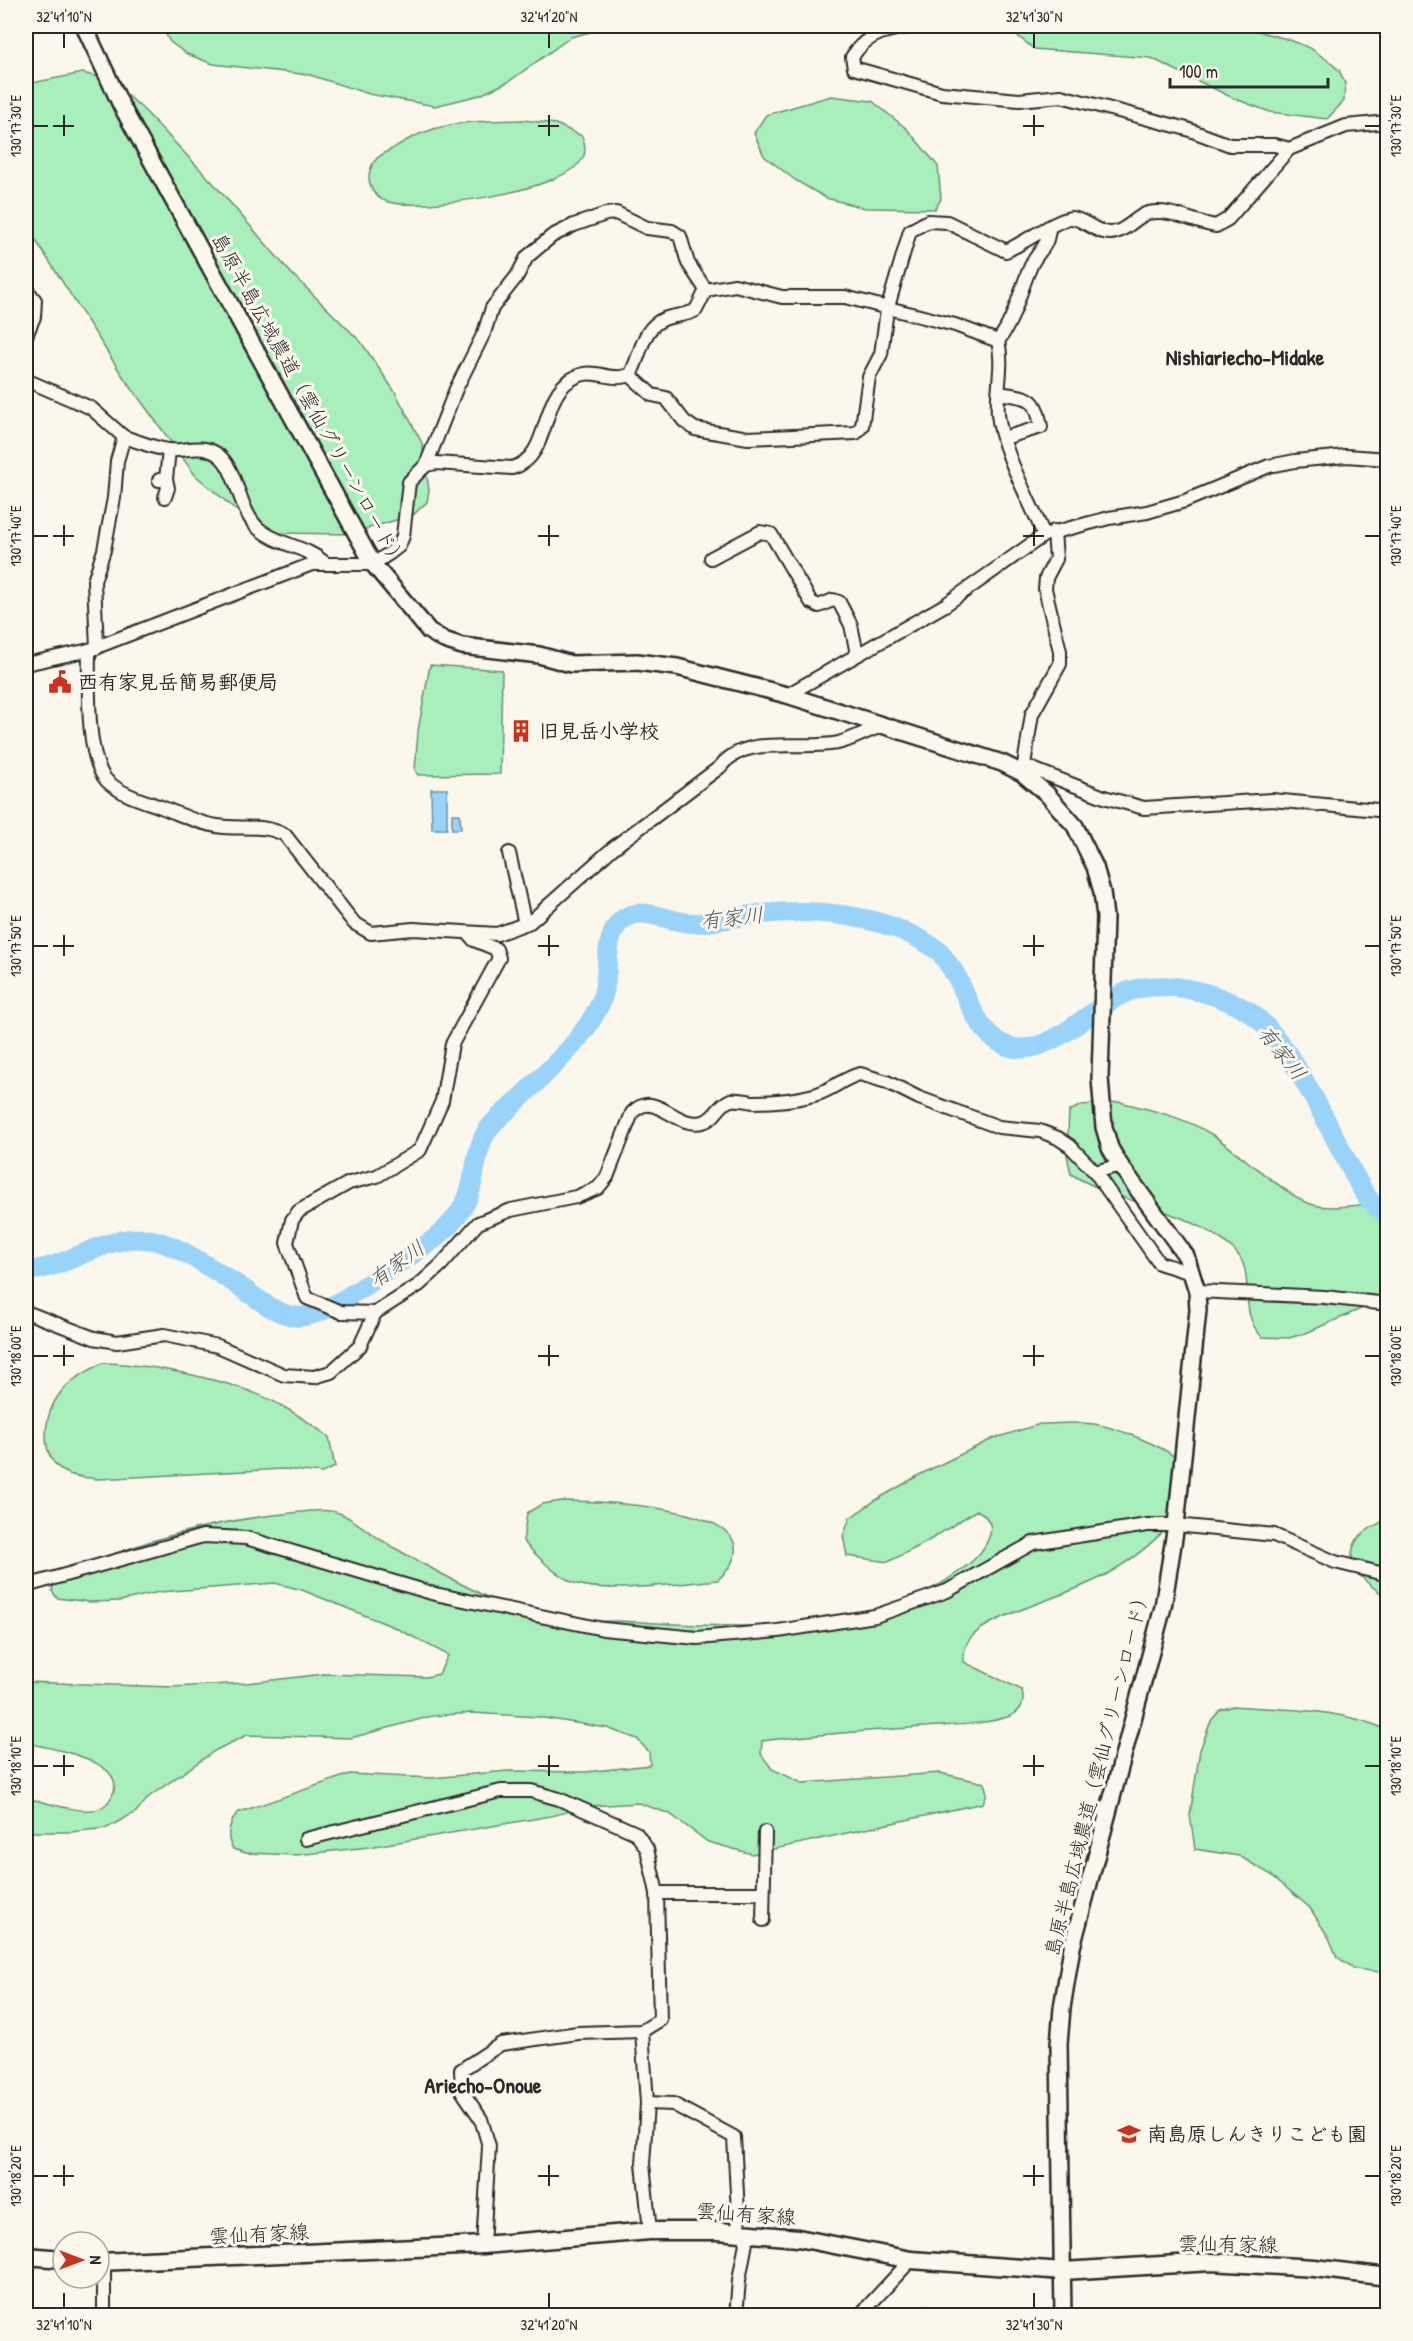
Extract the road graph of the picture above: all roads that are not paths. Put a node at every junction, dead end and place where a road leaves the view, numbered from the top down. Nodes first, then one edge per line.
1 (84, 26) edge
2 (919, 26) edge
3 (1388, 122) edge
4 (1288, 149) junction
5 (1049, 227) junction
6 (26, 290) edge
7 (706, 290) junction
8 (887, 310) junction
9 (26, 336) edge
10 (998, 341) junction
11 (630, 375) junction
12 (26, 380) edge
13 (999, 393) junction
14 (124, 437) junction
15 (1004, 438) junction
16 (169, 450) junction
17 (1388, 459) edge
18 (426, 465) junction
19 (165, 497) dead end
20 (1049, 533) junction
21 (711, 558) dead end
22 (324, 562) junction
23 (373, 564) junction
24 (93, 649) junction
25 (857, 654) junction
26 (26, 664) edge
27 (787, 695) junction
28 (881, 726) junction
29 (1024, 770) junction
30 (1388, 811) edge
31 (509, 853) dead end
32 (525, 924) junction
33 (468, 933) junction
34 (1120, 1165) junction
35 (1095, 1172) junction
36 (1191, 1273) junction
37 (1197, 1291) junction
38 (1388, 1304) edge
39 (26, 1312) edge
40 (375, 1312) junction
41 (1176, 1525) junction
42 (1388, 1575) edge
43 (26, 1586) edge
44 (765, 1832) dead end
45 (306, 1839) dead end
46 (657, 1893) junction
47 (762, 1893) junction
48 (763, 1920) dead end
49 (642, 2031) junction
50 (647, 2103) junction
51 (650, 2231) junction
52 (743, 2232) junction
53 (483, 2245) junction
54 (26, 2256) edge
55 (51, 2258) edge
56 (911, 2260) junction
57 (111, 2262) edge
58 (1062, 2271) junction
59 (1388, 2277) edge
60 (103, 2290) edge
61 (104, 2316) edge
62 (736, 2316) edge
63 (859, 2316) edge
64 (1063, 2316) edge

1 - 23 street, 島原半島広域農道（雲仙グリーンロード）
2 - 4 street
3 - 4 street
4 - 5 street
5 - 8 street
5 - 10 street
6 - 9 street
7 - 8 street
7 - 11 street
7 - 18 street
8 - 10 street
8 - 11 street
10 - 13 street
11 - 18 street
12 - 14 street
13 - 15 street
13 - 15 street
14 - 16 street
14 - 24 street
15 - 20 street
16 - 19 street
16 - 22 street
17 - 20 street
18 - 23 street
20 - 25 street
20 - 29 street
21 - 25 street
22 - 23 street
22 - 24 street
23 - 27 street, 島原半島広域農道（雲仙グリーンロード）
24 - 26 street
24 - 33 street
25 - 27 street
27 - 28 street, 島原半島広域農道（雲仙グリーンロード）
28 - 29 street, 島原半島広域農道（雲仙グリーンロード）
28 - 32 street
29 - 30 street
29 - 34 street, 島原半島広域農道（雲仙グリーンロード）
31 - 32 street
32 - 33 street
33 - 40 street
34 - 35 street
34 - 36 street, 島原半島広域農道（雲仙グリーンロード）
35 - 36 street
35 - 40 street
36 - 37 street, 島原半島広域農道（雲仙グリーンロード）
37 - 38 street
37 - 41 street, 島原半島広域農道（雲仙グリーンロード）
39 - 40 street
41 - 42 street
41 - 43 street
41 - 58 street, 島原半島広域農道（雲仙グリーンロード）
44 - 47 street
45 - 46 street
46 - 47 street
46 - 49 street
47 - 48 street
49 - 50 street
49 - 53 street
50 - 51 street
50 - 52 street
51 - 52 main road, 雲仙有家線
51 - 53 main road, 雲仙有家線
52 - 56 main road, 雲仙有家線
52 - 62 street
53 - 57 main road, 雲仙有家線
54 - 55 main road
56 - 58 main road, 雲仙有家線
56 - 63 street
58 - 59 main road, 雲仙有家線
58 - 64 street, 島原半島広域農道（雲仙グリーンロード）
60 - 61 street

